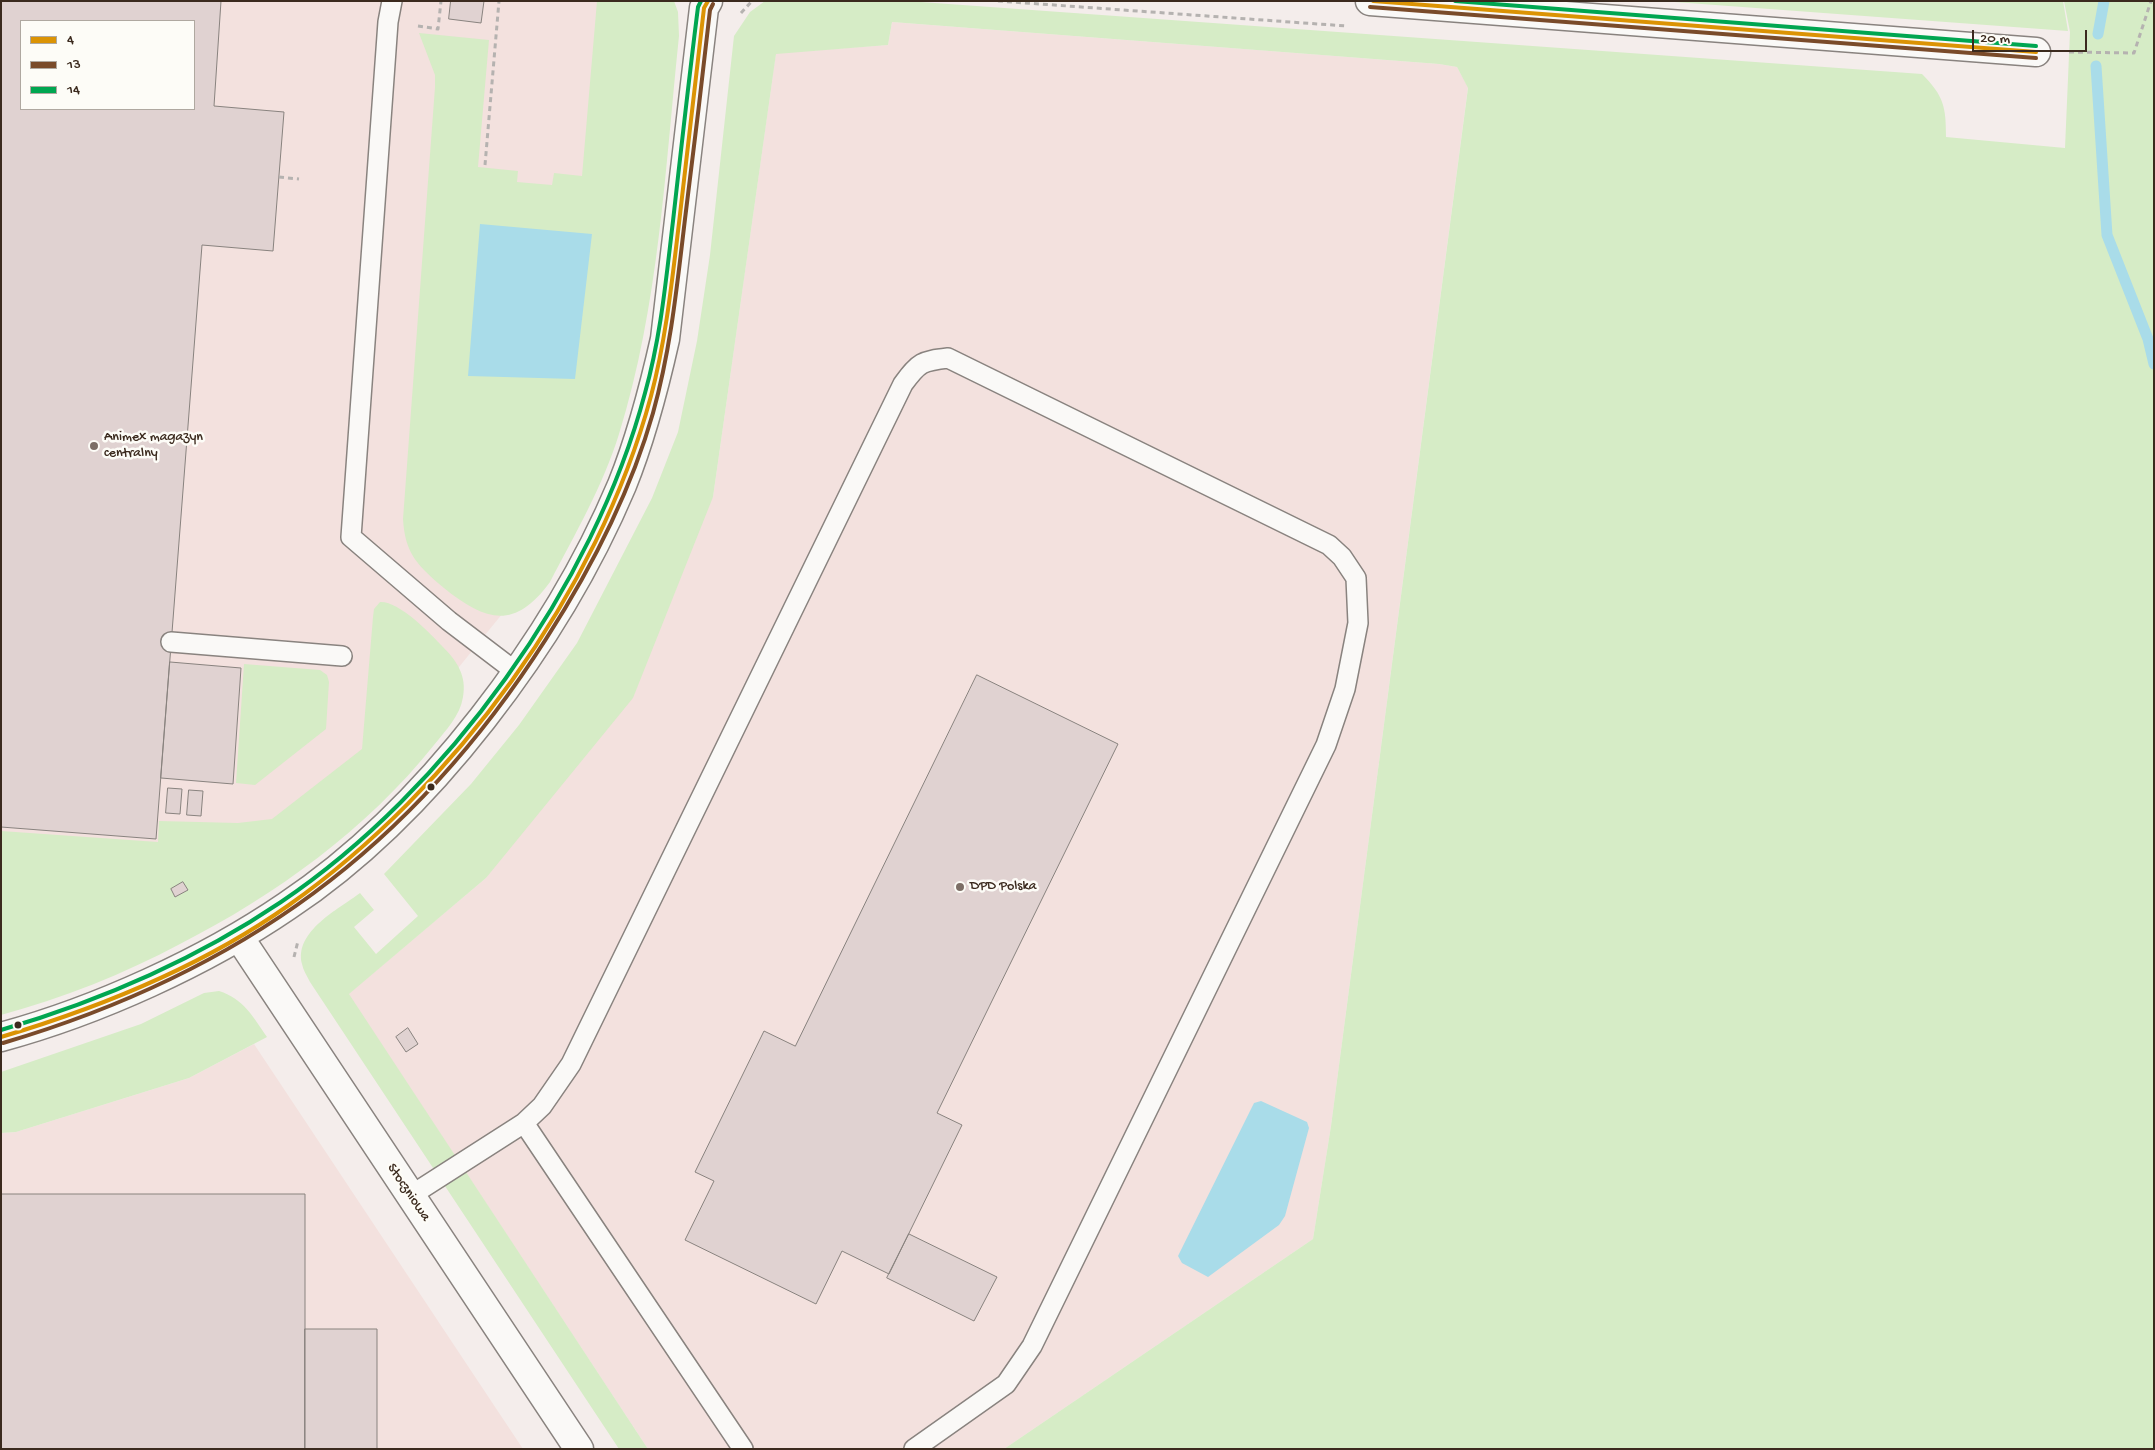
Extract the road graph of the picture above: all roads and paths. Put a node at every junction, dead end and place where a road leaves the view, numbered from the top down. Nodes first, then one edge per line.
1 (392, 1) edge
2 (441, 1) edge
3 (499, 1) edge
4 (708, 1) edge
5 (752, 1) edge
6 (1370, 1) edge
7 (2151, 1) edge
8 (740, 15) dead end
9 (388, 22) junction
10 (2036, 52) joint
11 (485, 165) dead end
12 (279, 177) dead end
13 (299, 179) dead end
14 (171, 642) dead end
15 (342, 656) dead end
16 (516, 672) junction
17 (301, 934) dead end
18 (239, 937) junction
19 (294, 963) dead end
20 (1, 1037) edge
21 (524, 1123) junction
22 (410, 1196) junction
23 (579, 1449) edge
24 (743, 1449) edge
25 (914, 1449) edge

1 - 9 lane
2 - 9 path
3 - 11 path
4 - 16 street
5 - 8 path
6 - 10 street
7 - 10 path
9 - 16 lane
12 - 13 path
14 - 15 lane
16 - 18 street
17 - 19 path
18 - 20 street
18 - 22 street, Stoczniowa
21 - 22 lane
21 - 24 lane
21 - 25 lane
22 - 23 street, Stoczniowa

